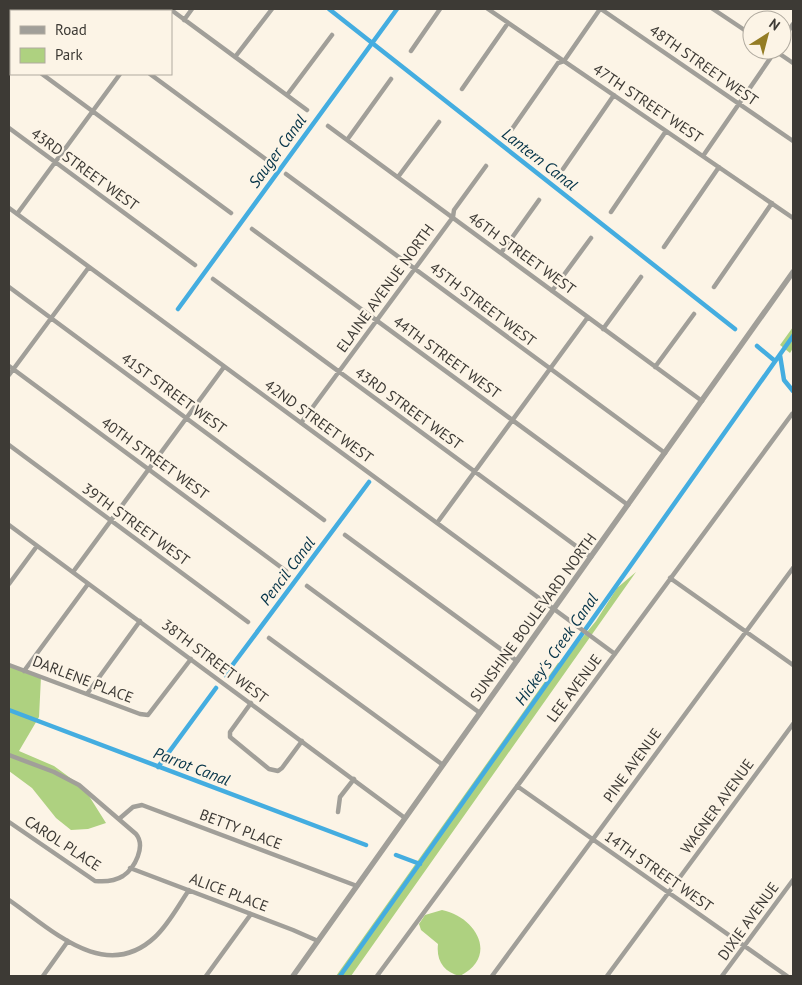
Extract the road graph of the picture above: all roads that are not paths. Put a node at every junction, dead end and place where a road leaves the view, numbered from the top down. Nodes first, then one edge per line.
1 (192, 9) edge
2 (272, 9) edge
3 (440, 9) edge
4 (488, 9) edge
5 (600, 9) edge
6 (714, 9) edge
7 (172, 12) edge
8 (184, 20) junction
9 (508, 23) junction
10 (742, 28) edge
11 (332, 34) dead end
12 (411, 51) dead end
13 (235, 57) junction
14 (768, 60) edge
15 (564, 61) junction
16 (43, 75) edge
17 (119, 75) edge
18 (151, 75) edge
19 (391, 79) dead end
20 (462, 90) dead end
21 (287, 95) junction
22 (614, 95) junction
23 (739, 104) junction
24 (306, 110) dead end
25 (93, 111) junction
26 (439, 122) dead end
27 (328, 126) dead end
28 (9, 128) edge
29 (512, 129) dead end
30 (666, 131) junction
31 (347, 140) junction
32 (793, 141) edge
33 (703, 156) junction
34 (55, 162) junction
35 (270, 163) dead end
36 (486, 166) dead end
37 (719, 167) junction
38 (563, 169) dead end
39 (286, 174) dead end
40 (398, 177) junction
41 (539, 200) dead end
42 (772, 203) junction
43 (9, 208) edge
44 (610, 212) dead end
45 (231, 213) dead end
46 (17, 214) junction
47 (453, 217) junction
48 (793, 218) edge
49 (252, 228) dead end
50 (591, 238) dead end
51 (664, 247) dead end
52 (501, 253) junction
53 (195, 265) dead end
54 (89, 267) junction
55 (414, 268) junction
56 (793, 272) edge
57 (641, 277) dead end
58 (213, 279) dead end
59 (9, 287) edge
60 (714, 287) dead end
61 (552, 291) junction
62 (694, 314) dead end
63 (588, 317) junction
64 (51, 318) junction
65 (377, 320) junction
66 (604, 329) junction
67 (224, 367) junction
68 (655, 367) junction
69 (11, 368) edge
70 (550, 369) junction
71 (338, 372) junction
72 (9, 375) edge
73 (702, 401) junction
74 (792, 414) dead end
75 (186, 418) junction
76 (512, 420) junction
77 (301, 423) junction
78 (9, 446) edge
79 (665, 453) junction
80 (148, 469) junction
81 (474, 472) junction
82 (628, 505) junction
83 (111, 520) junction
84 (324, 520) dead end
85 (437, 523) junction
86 (9, 525) edge
87 (345, 535) dead end
88 (37, 546) junction
89 (591, 558) junction
90 (793, 568) edge
91 (286, 571) dead end
92 (73, 572) junction
93 (670, 578) junction
94 (9, 584) edge
95 (88, 584) junction
96 (307, 586) dead end
97 (554, 610) junction
98 (140, 621) junction
99 (248, 622) dead end
100 (746, 632) junction
101 (269, 638) dead end
102 (615, 654) junction
103 (191, 659) junction
104 (517, 661) junction
105 (9, 665) edge
106 (793, 665) edge
107 (24, 671) junction
108 (86, 694) junction
109 (251, 703) junction
110 (480, 713) junction
111 (793, 724) edge
112 (302, 741) junction
113 (9, 755) edge
114 (443, 766) junction
115 (354, 779) junction
116 (517, 786) junction
117 (338, 812) dead end
118 (119, 818) junction
119 (405, 818) junction
120 (9, 822) edge
121 (593, 840) junction
122 (130, 868) junction
123 (793, 880) edge
124 (357, 886) junction
125 (189, 890) junction
126 (668, 893) junction
127 (9, 900) edge
128 (251, 914) junction
129 (68, 941) junction
130 (318, 941) junction
131 (744, 946) junction
132 (43, 976) edge
133 (206, 976) edge
134 (293, 976) edge
135 (377, 976) edge
136 (492, 976) edge
137 (607, 976) edge
138 (722, 976) edge
139 (787, 976) edge

1 - 8 street
2 - 13 street
3 - 12 street
4 - 9 street, 47TH STREET WEST
5 - 15 street
5 - 23 street, 48TH STREET WEST
6 - 10 street
7 - 8 street
8 - 13 street
9 - 15 street, 47TH STREET WEST
9 - 20 street
11 - 21 street
13 - 21 street
14 - 23 street
15 - 22 street, 47TH STREET WEST
15 - 29 street
16 - 25 street
17 - 25 street
18 - 35 street
19 - 31 street
21 - 24 street
22 - 30 street, 47TH STREET WEST
22 - 38 street
23 - 32 street, 48TH STREET WEST
23 - 33 street
25 - 34 street
25 - 45 street
26 - 40 street
27 - 31 street, 46TH STREET WEST
28 - 34 street, 43RD STREET WEST
30 - 33 street, 47TH STREET WEST
30 - 44 street
31 - 40 street, 46TH STREET WEST
33 - 37 street, 47TH STREET WEST
34 - 46 street
34 - 53 street, 43RD STREET WEST
36 - 47 street, ELAINE AVENUE NORTH
37 - 42 street, 47TH STREET WEST
37 - 51 street
39 - 55 street, 45TH STREET WEST
40 - 47 street, 46TH STREET WEST
41 - 52 street
42 - 48 street, 47TH STREET WEST
42 - 60 street
43 - 46 street, 42ND STREET WEST
46 - 54 street, 42ND STREET WEST
47 - 52 street, 46TH STREET WEST
47 - 55 street, ELAINE AVENUE NORTH
49 - 65 street, 44TH STREET WEST
50 - 61 street
52 - 61 street, 46TH STREET WEST
54 - 64 street
54 - 67 street, 42ND STREET WEST
55 - 65 street, ELAINE AVENUE NORTH
55 - 70 street, 45TH STREET WEST
56 - 73 street, SUNSHINE BOULEVARD NORTH
57 - 66 street
58 - 71 street, 43RD STREET WEST
59 - 64 street, 41ST STREET WEST
61 - 63 street, 46TH STREET WEST
62 - 68 street
63 - 66 street, 46TH STREET WEST
63 - 70 street
64 - 69 street
64 - 75 street, 41ST STREET WEST
65 - 71 street, ELAINE AVENUE NORTH
65 - 76 street, 44TH STREET WEST
66 - 68 street, 46TH STREET WEST
67 - 75 street
67 - 77 street, 42ND STREET WEST
68 - 73 street, 46TH STREET WEST
69 - 72 street
69 - 80 street, 40TH STREET WEST
70 - 76 street
70 - 79 street, 45TH STREET WEST
71 - 77 street, ELAINE AVENUE NORTH
71 - 81 street, 43RD STREET WEST
73 - 79 street, SUNSHINE BOULEVARD NORTH
74 - 93 street, LEE AVENUE
75 - 80 street
75 - 84 street, 41ST STREET WEST
76 - 81 street
76 - 82 street, 44TH STREET WEST
77 - 85 street, 42ND STREET WEST
78 - 83 street, 39TH STREET WEST
79 - 82 street, SUNSHINE BOULEVARD NORTH
80 - 83 street
80 - 91 street, 40TH STREET WEST
81 - 85 street
81 - 89 street, 43RD STREET WEST
82 - 89 street, SUNSHINE BOULEVARD NORTH
83 - 92 street
83 - 99 street, 39TH STREET WEST
85 - 97 street, 42ND STREET WEST
86 - 88 street, 38TH STREET WEST
87 - 104 street
88 - 92 street, 38TH STREET WEST
88 - 94 street
89 - 97 street, SUNSHINE BOULEVARD NORTH
90 - 100 street, PINE AVENUE
92 - 95 street, 38TH STREET WEST
93 - 100 street
93 - 102 street, LEE AVENUE
95 - 98 street, 38TH STREET WEST
95 - 107 street
96 - 110 street
97 - 102 street, 42ND STREET WEST
97 - 104 street, SUNSHINE BOULEVARD NORTH
98 - 103 street, 38TH STREET WEST
98 - 108 street
100 - 106 street
100 - 121 street, PINE AVENUE
101 - 114 street
102 - 116 street, LEE AVENUE
103 - 108 street, DARLENE PLACE
103 - 109 street, 38TH STREET WEST
104 - 110 street, SUNSHINE BOULEVARD NORTH
105 - 107 street, DARLENE PLACE
107 - 108 street, DARLENE PLACE
109 - 112 street, 38TH STREET WEST
109 - 112 street
110 - 114 street, SUNSHINE BOULEVARD NORTH
111 - 126 street, WAGNER AVENUE
112 - 115 street, 38TH STREET WEST
113 - 118 street
114 - 119 street, SUNSHINE BOULEVARD NORTH
115 - 117 street
115 - 119 street, 38TH STREET WEST
116 - 121 street, 14TH STREET WEST
116 - 135 street, LEE AVENUE
118 - 122 street
118 - 124 street, BETTY PLACE
119 - 124 street, SUNSHINE BOULEVARD NORTH
120 - 122 street, CAROL PLACE
121 - 126 street, 14TH STREET WEST
121 - 136 street, PINE AVENUE
122 - 125 street, ALICE PLACE
123 - 131 street, DIXIE AVENUE
124 - 130 street, SUNSHINE BOULEVARD NORTH
125 - 128 street, ALICE PLACE
125 - 129 street
126 - 131 street, 14TH STREET WEST
126 - 137 street, WAGNER AVENUE
127 - 129 street
128 - 130 street, ALICE PLACE
128 - 133 street
129 - 132 street
130 - 134 street, SUNSHINE BOULEVARD NORTH
131 - 138 street, DIXIE AVENUE
131 - 139 street, 14TH STREET WEST

